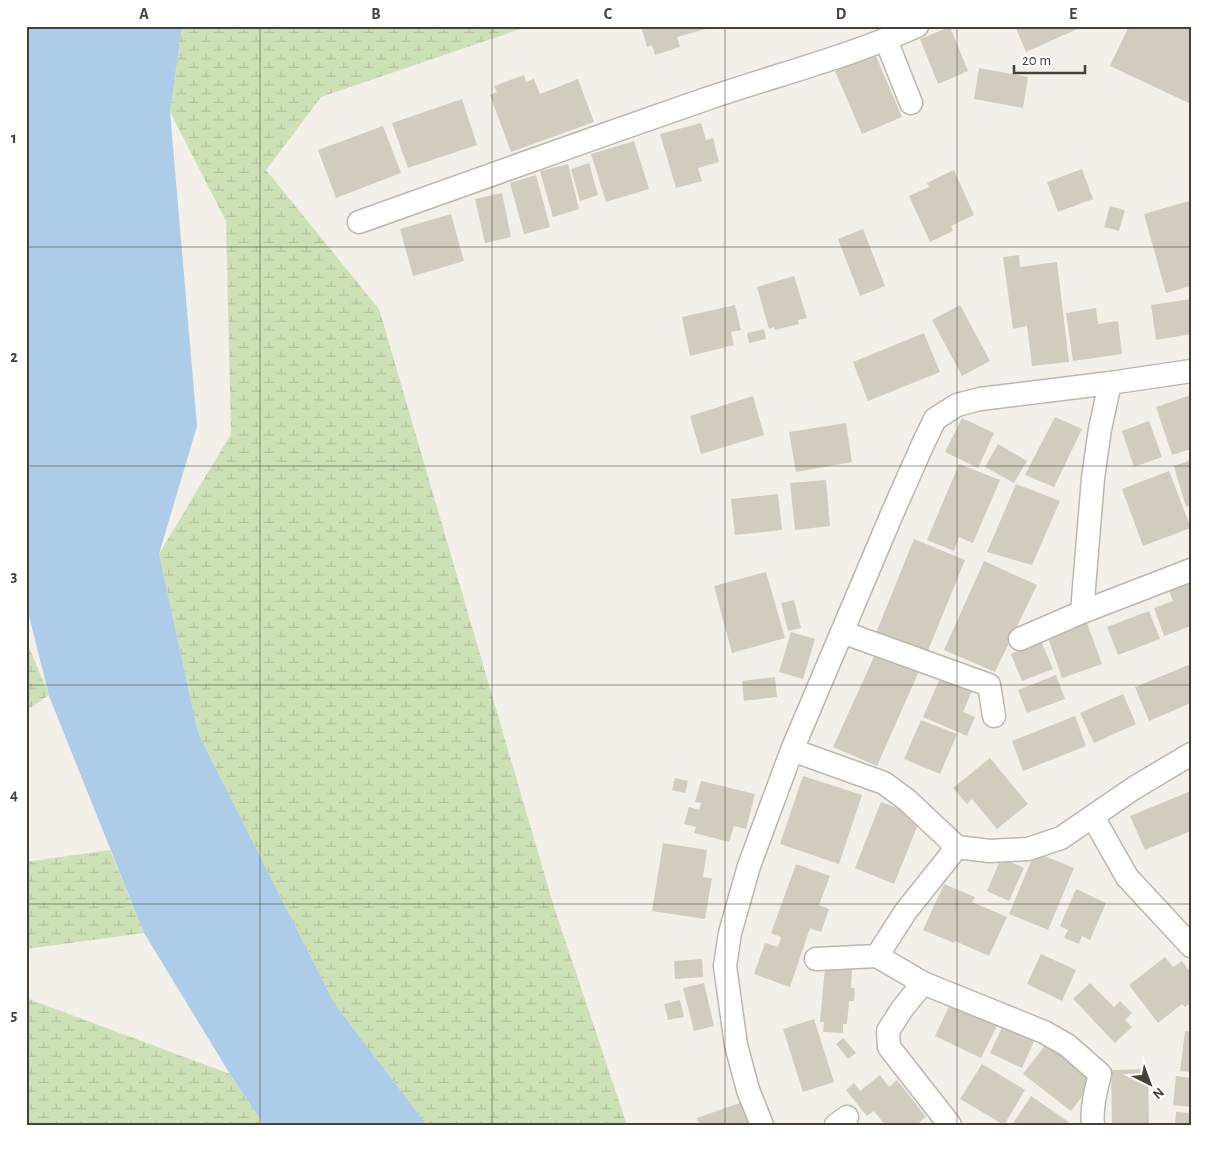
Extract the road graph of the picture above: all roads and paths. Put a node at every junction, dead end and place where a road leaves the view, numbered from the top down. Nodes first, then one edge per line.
1 (917, 26) edge
2 (886, 40) junction
3 (911, 103) dead end
4 (359, 222) dead end
5 (1191, 371) edge
6 (1110, 382) junction
7 (1191, 570) edge
8 (1082, 612) junction
9 (842, 632) junction
10 (1020, 639) dead end
11 (994, 716) dead end
12 (792, 750) junction
13 (1191, 754) edge
14 (1093, 817) junction
15 (957, 847) junction
16 (1191, 946) edge
17 (877, 956) junction
18 (816, 959) dead end
19 (923, 983) junction
20 (762, 1125) edge
21 (950, 1125) edge
22 (1093, 1125) edge

1 - 2 street
2 - 3 street
2 - 4 street
5 - 6 street
6 - 8 street
6 - 9 street
7 - 8 street
8 - 10 street
9 - 11 street
9 - 12 street
12 - 15 street
12 - 20 street
13 - 14 street
14 - 15 street
14 - 16 street
15 - 17 street
17 - 18 street
17 - 19 street
19 - 21 street
19 - 22 street

